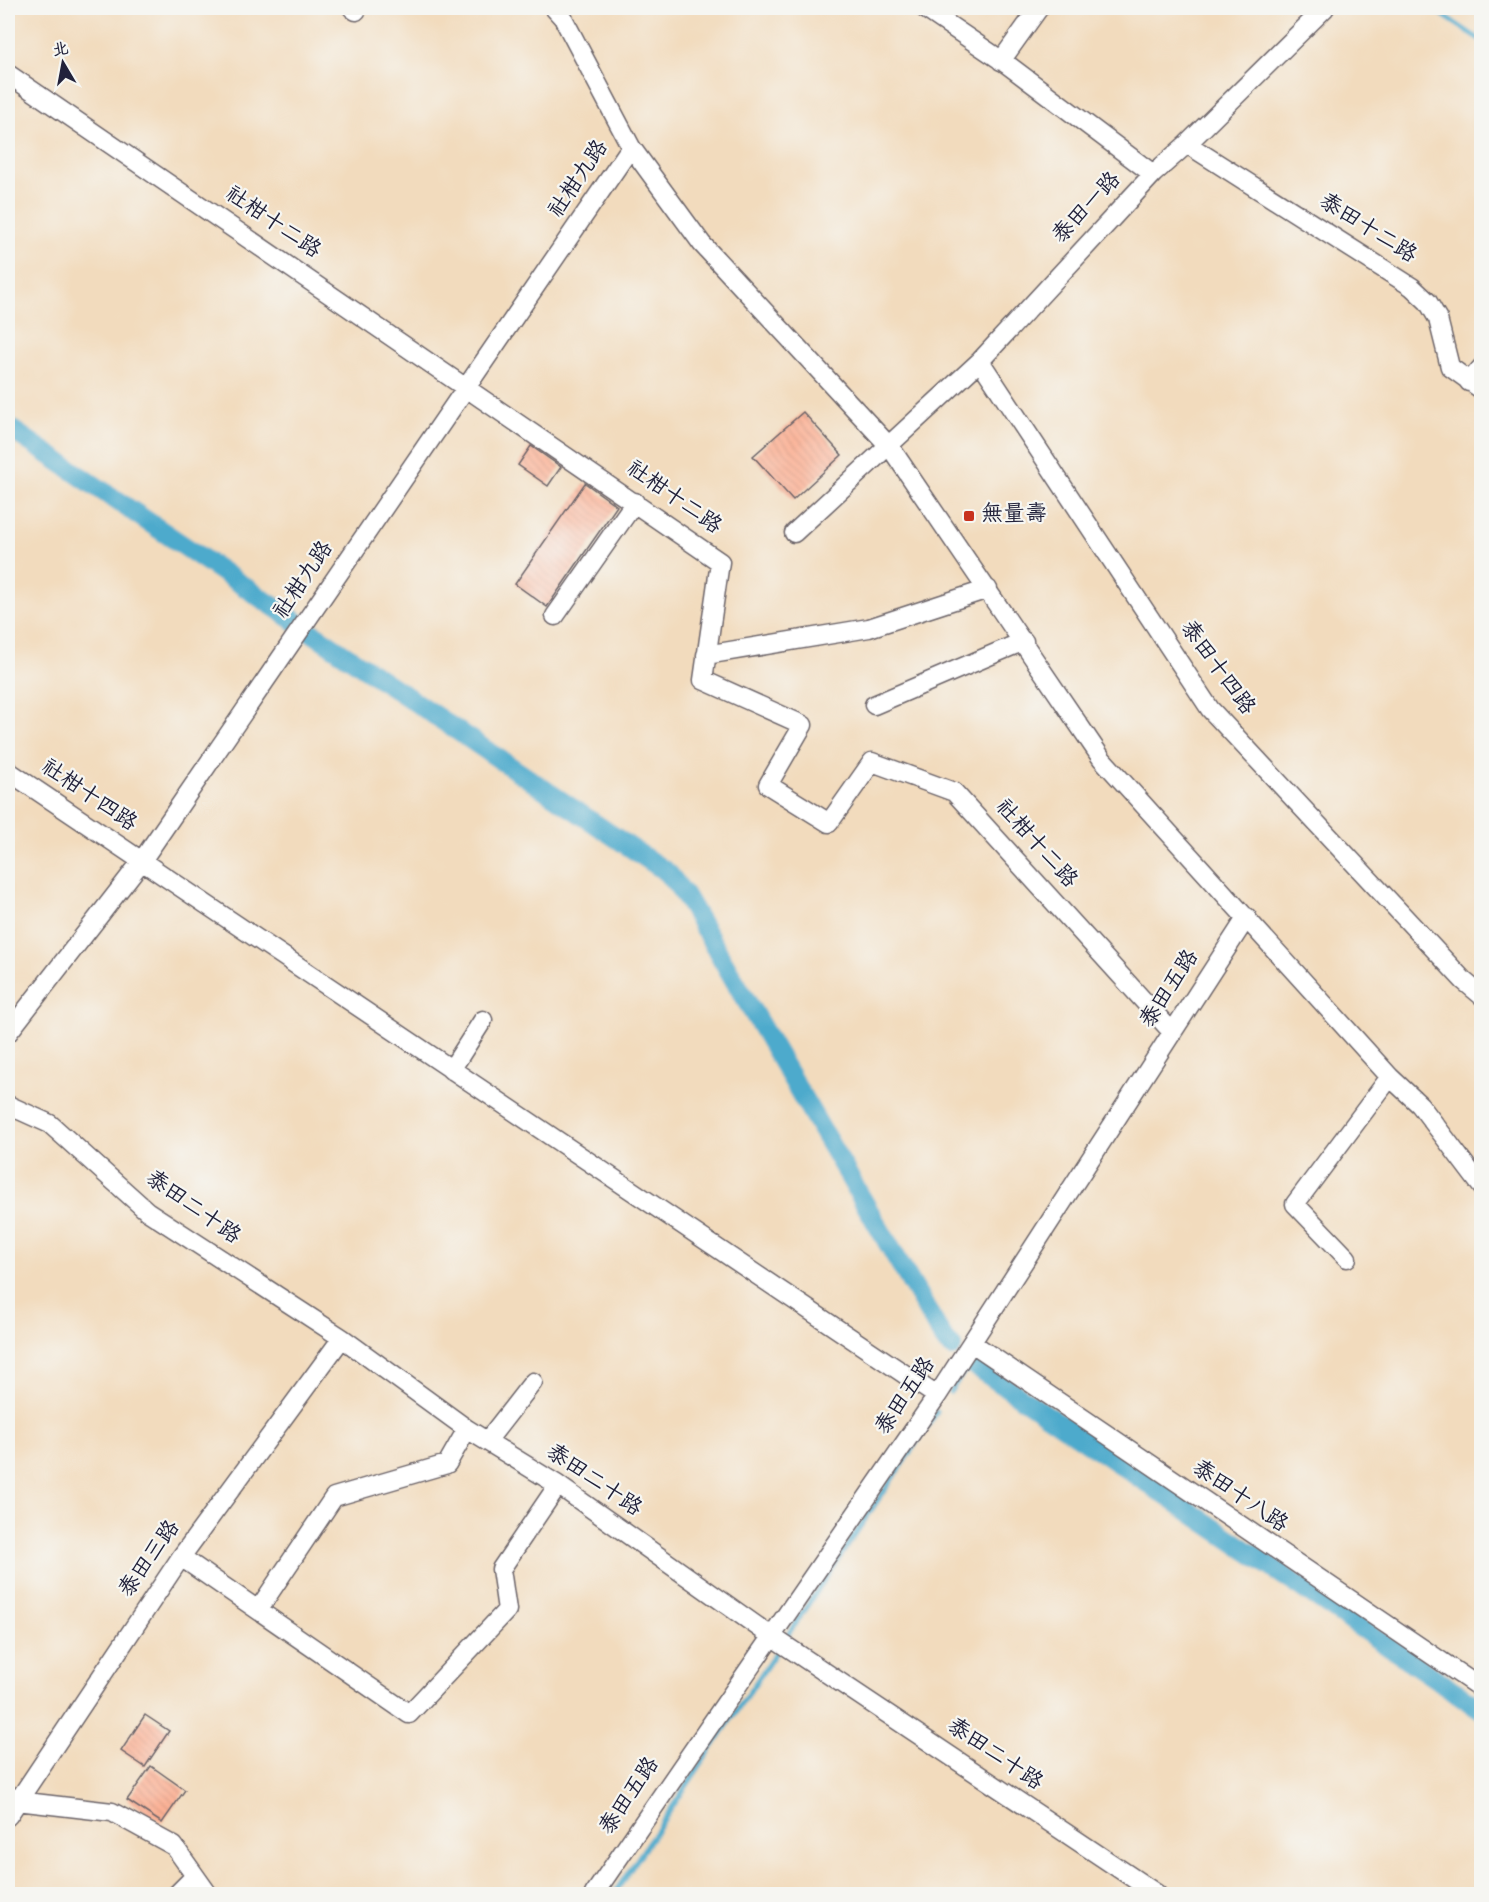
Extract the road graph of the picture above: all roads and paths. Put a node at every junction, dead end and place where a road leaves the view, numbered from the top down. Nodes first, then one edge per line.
1 (352, 8) edge
2 (358, 8) edge
3 (554, 8) edge
4 (924, 8) edge
5 (1039, 8) edge
6 (1325, 8) edge
7 (1001, 61) junction
8 (8, 74) edge
9 (1187, 144) junction
10 (631, 147) junction
11 (1153, 174) junction
12 (980, 362) junction
13 (1482, 367) edge
14 (468, 386) junction
15 (1475, 386) edge
16 (890, 447) junction
17 (635, 502) junction
18 (794, 533) dead end
19 (988, 589) junction
20 (555, 616) dead end
21 (1023, 641) junction
22 (706, 655) junction
23 (874, 705) dead end
24 (8, 771) edge
25 (141, 862) junction
26 (1247, 917) junction
27 (1482, 996) edge
28 (483, 1020) dead end
29 (1173, 1032) junction
30 (8, 1033) edge
31 (451, 1070) junction
32 (1390, 1077) junction
33 (8, 1105) edge
34 (1482, 1187) edge
35 (1347, 1258) dead end
36 (342, 1338) junction
37 (972, 1343) junction
38 (533, 1382) dead end
39 (937, 1396) junction
40 (467, 1429) junction
41 (487, 1441) junction
42 (558, 1485) junction
43 (181, 1557) junction
44 (258, 1610) junction
45 (771, 1636) junction
46 (1482, 1689) edge
47 (11, 1804) edge
48 (195, 1876) junction
49 (177, 1894) edge
50 (208, 1894) edge
51 (594, 1894) edge
52 (1157, 1894) edge

1 - 2 street
3 - 10 street
4 - 7 street
5 - 7 street
6 - 9 street, 泰田一路
7 - 11 street
8 - 14 street, 社柑十二路
9 - 11 street, 泰田一路
9 - 15 street, 泰田十二路
10 - 14 street, 社柑九路
10 - 16 street
11 - 12 street, 泰田一路
12 - 16 street, 泰田一路
12 - 27 street, 泰田十四路
13 - 15 street
14 - 17 street, 社柑十二路
14 - 25 street, 社柑九路
16 - 18 street, 泰田一路
16 - 19 street
17 - 20 street
17 - 22 street, 社柑十二路
19 - 21 street
19 - 22 street
21 - 23 street
21 - 26 street
22 - 29 street, 社柑十二路
24 - 25 street, 社柑十四路
25 - 30 street, 社柑九路
25 - 31 street, 社柑十四路
26 - 29 street, 泰田五路
26 - 32 street
28 - 31 street
29 - 37 street, 泰田五路
31 - 39 street, 社柑十四路
32 - 34 street
32 - 35 street
33 - 36 street, 泰田二十路
36 - 40 street, 泰田二十路
36 - 43 street, 泰田三路
37 - 39 street, 泰田五路
37 - 46 street, 泰田十八路
38 - 41 street
39 - 45 street, 泰田五路
40 - 41 street, 泰田二十路
40 - 44 street
41 - 42 street, 泰田二十路
42 - 44 street
42 - 45 street, 泰田二十路
43 - 44 street
43 - 47 street, 泰田三路
45 - 51 street, 泰田五路
45 - 52 street, 泰田二十路
47 - 48 street
48 - 49 street
48 - 50 street

